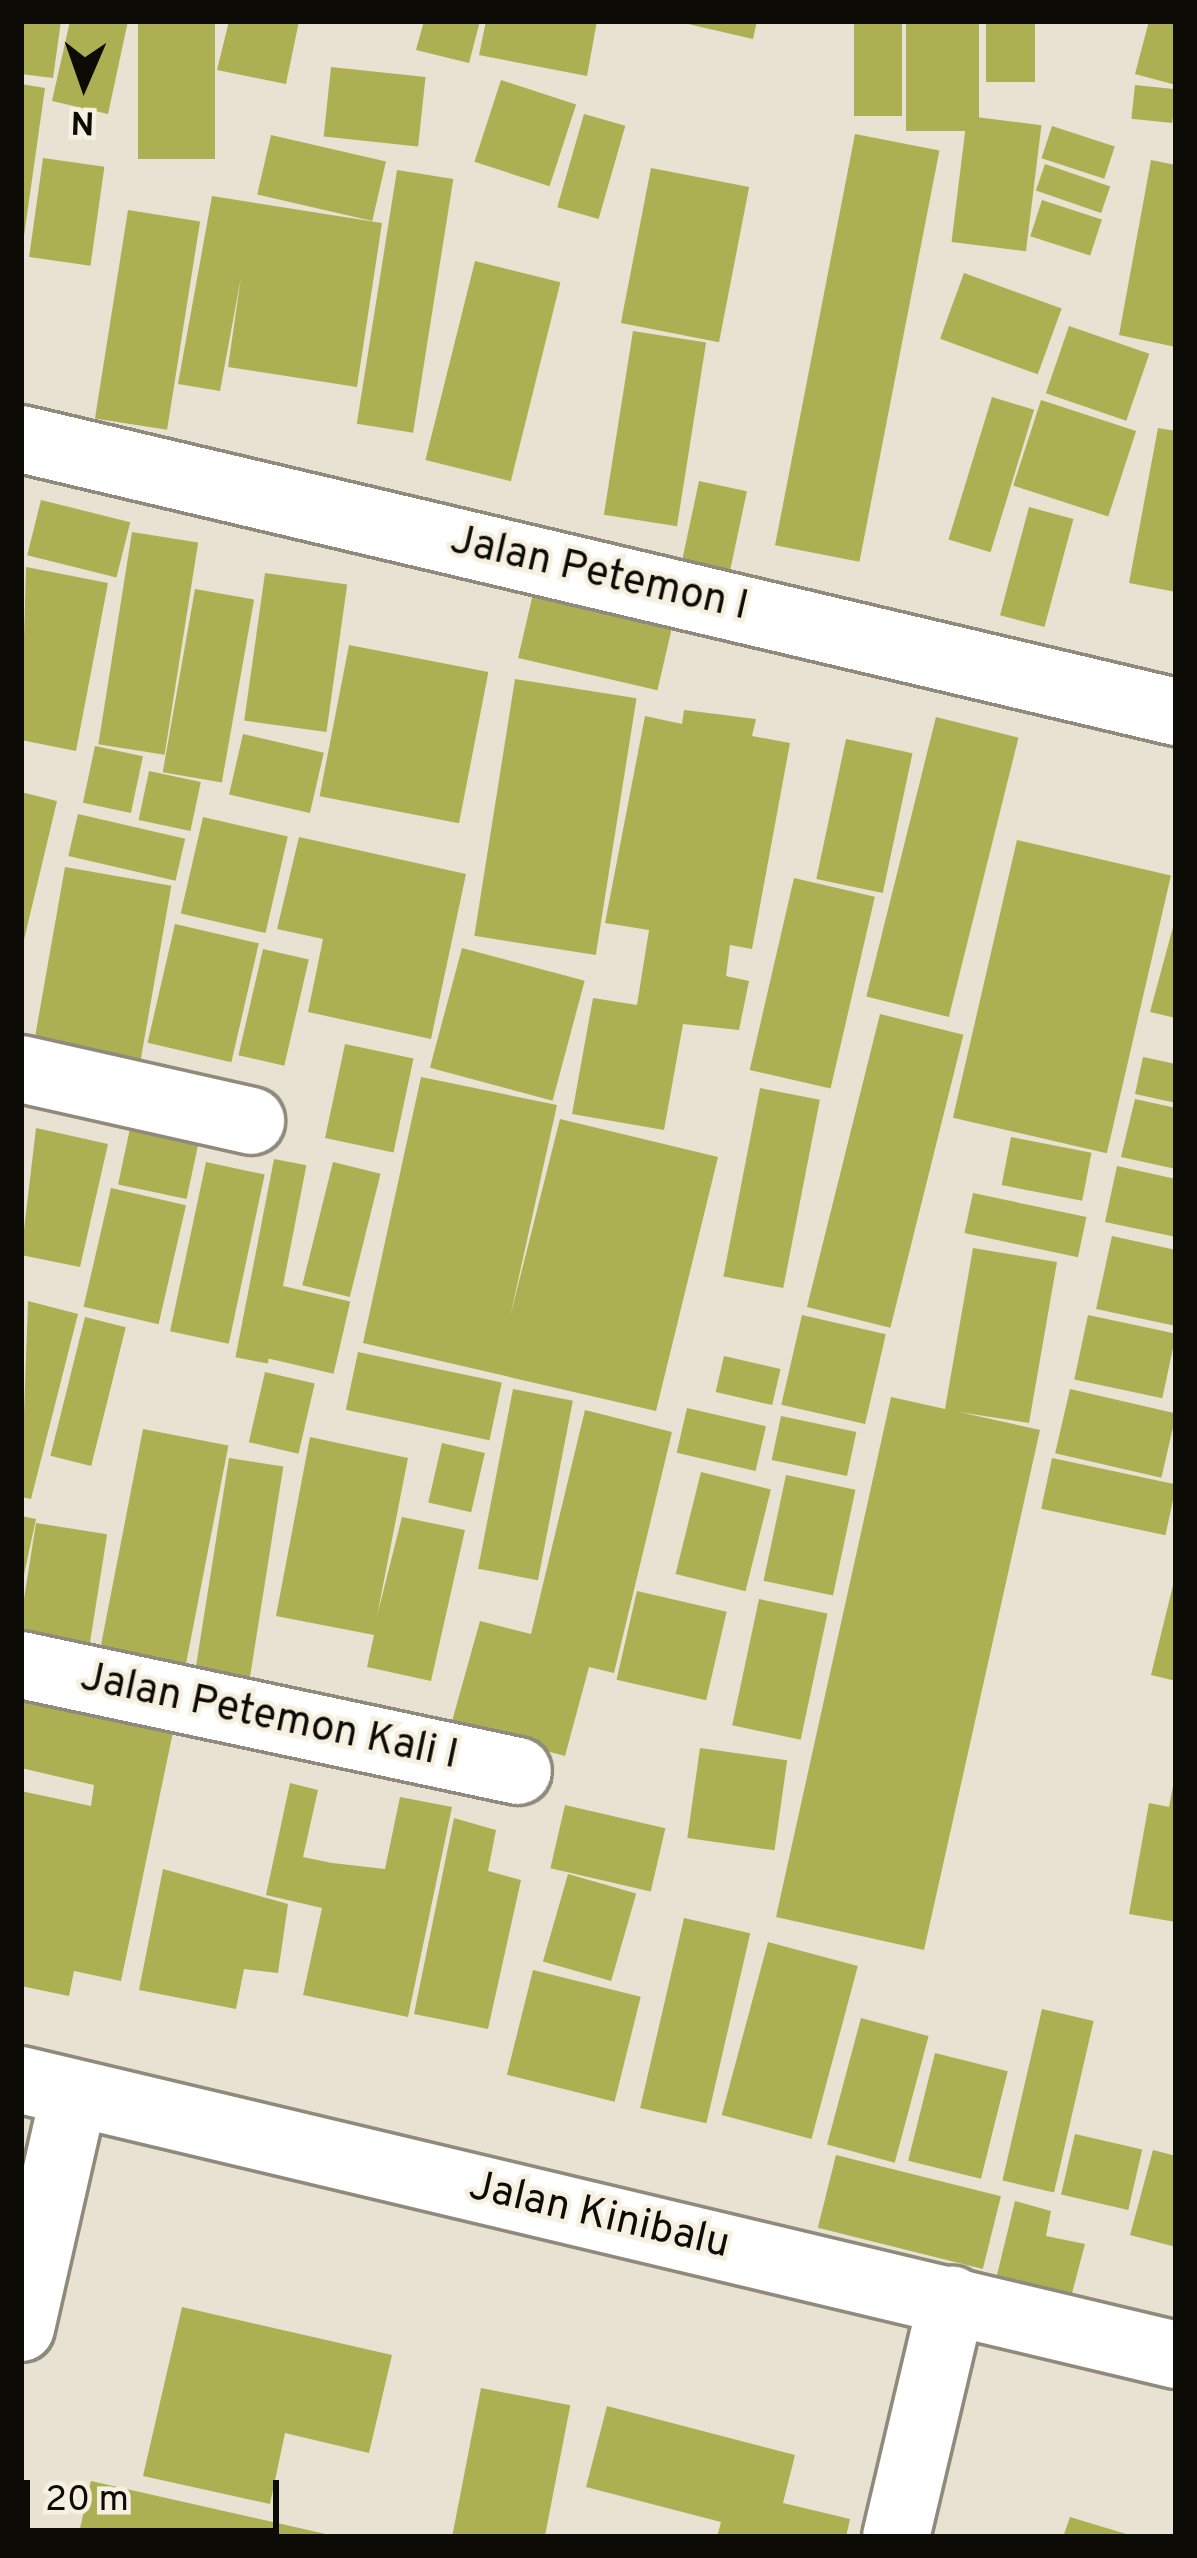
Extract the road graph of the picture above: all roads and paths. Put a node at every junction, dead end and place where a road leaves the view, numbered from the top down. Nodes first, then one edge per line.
1 (21, 439) edge
2 (1176, 712) edge
3 (21, 1069) edge
4 (251, 1121) dead end
5 (21, 1665) edge
6 (518, 1771) dead end
7 (47, 2087) edge
8 (952, 2300) junction
9 (21, 2328) edge
10 (1176, 2355) edge
11 (896, 2537) edge

1 - 2 street, Jalan Petemon I
3 - 4 street
5 - 6 street, Jalan Petemon Kali I
7 - 8 street, Jalan Kinibalu
7 - 9 street
8 - 10 street, Jalan Kinibalu
8 - 11 street

